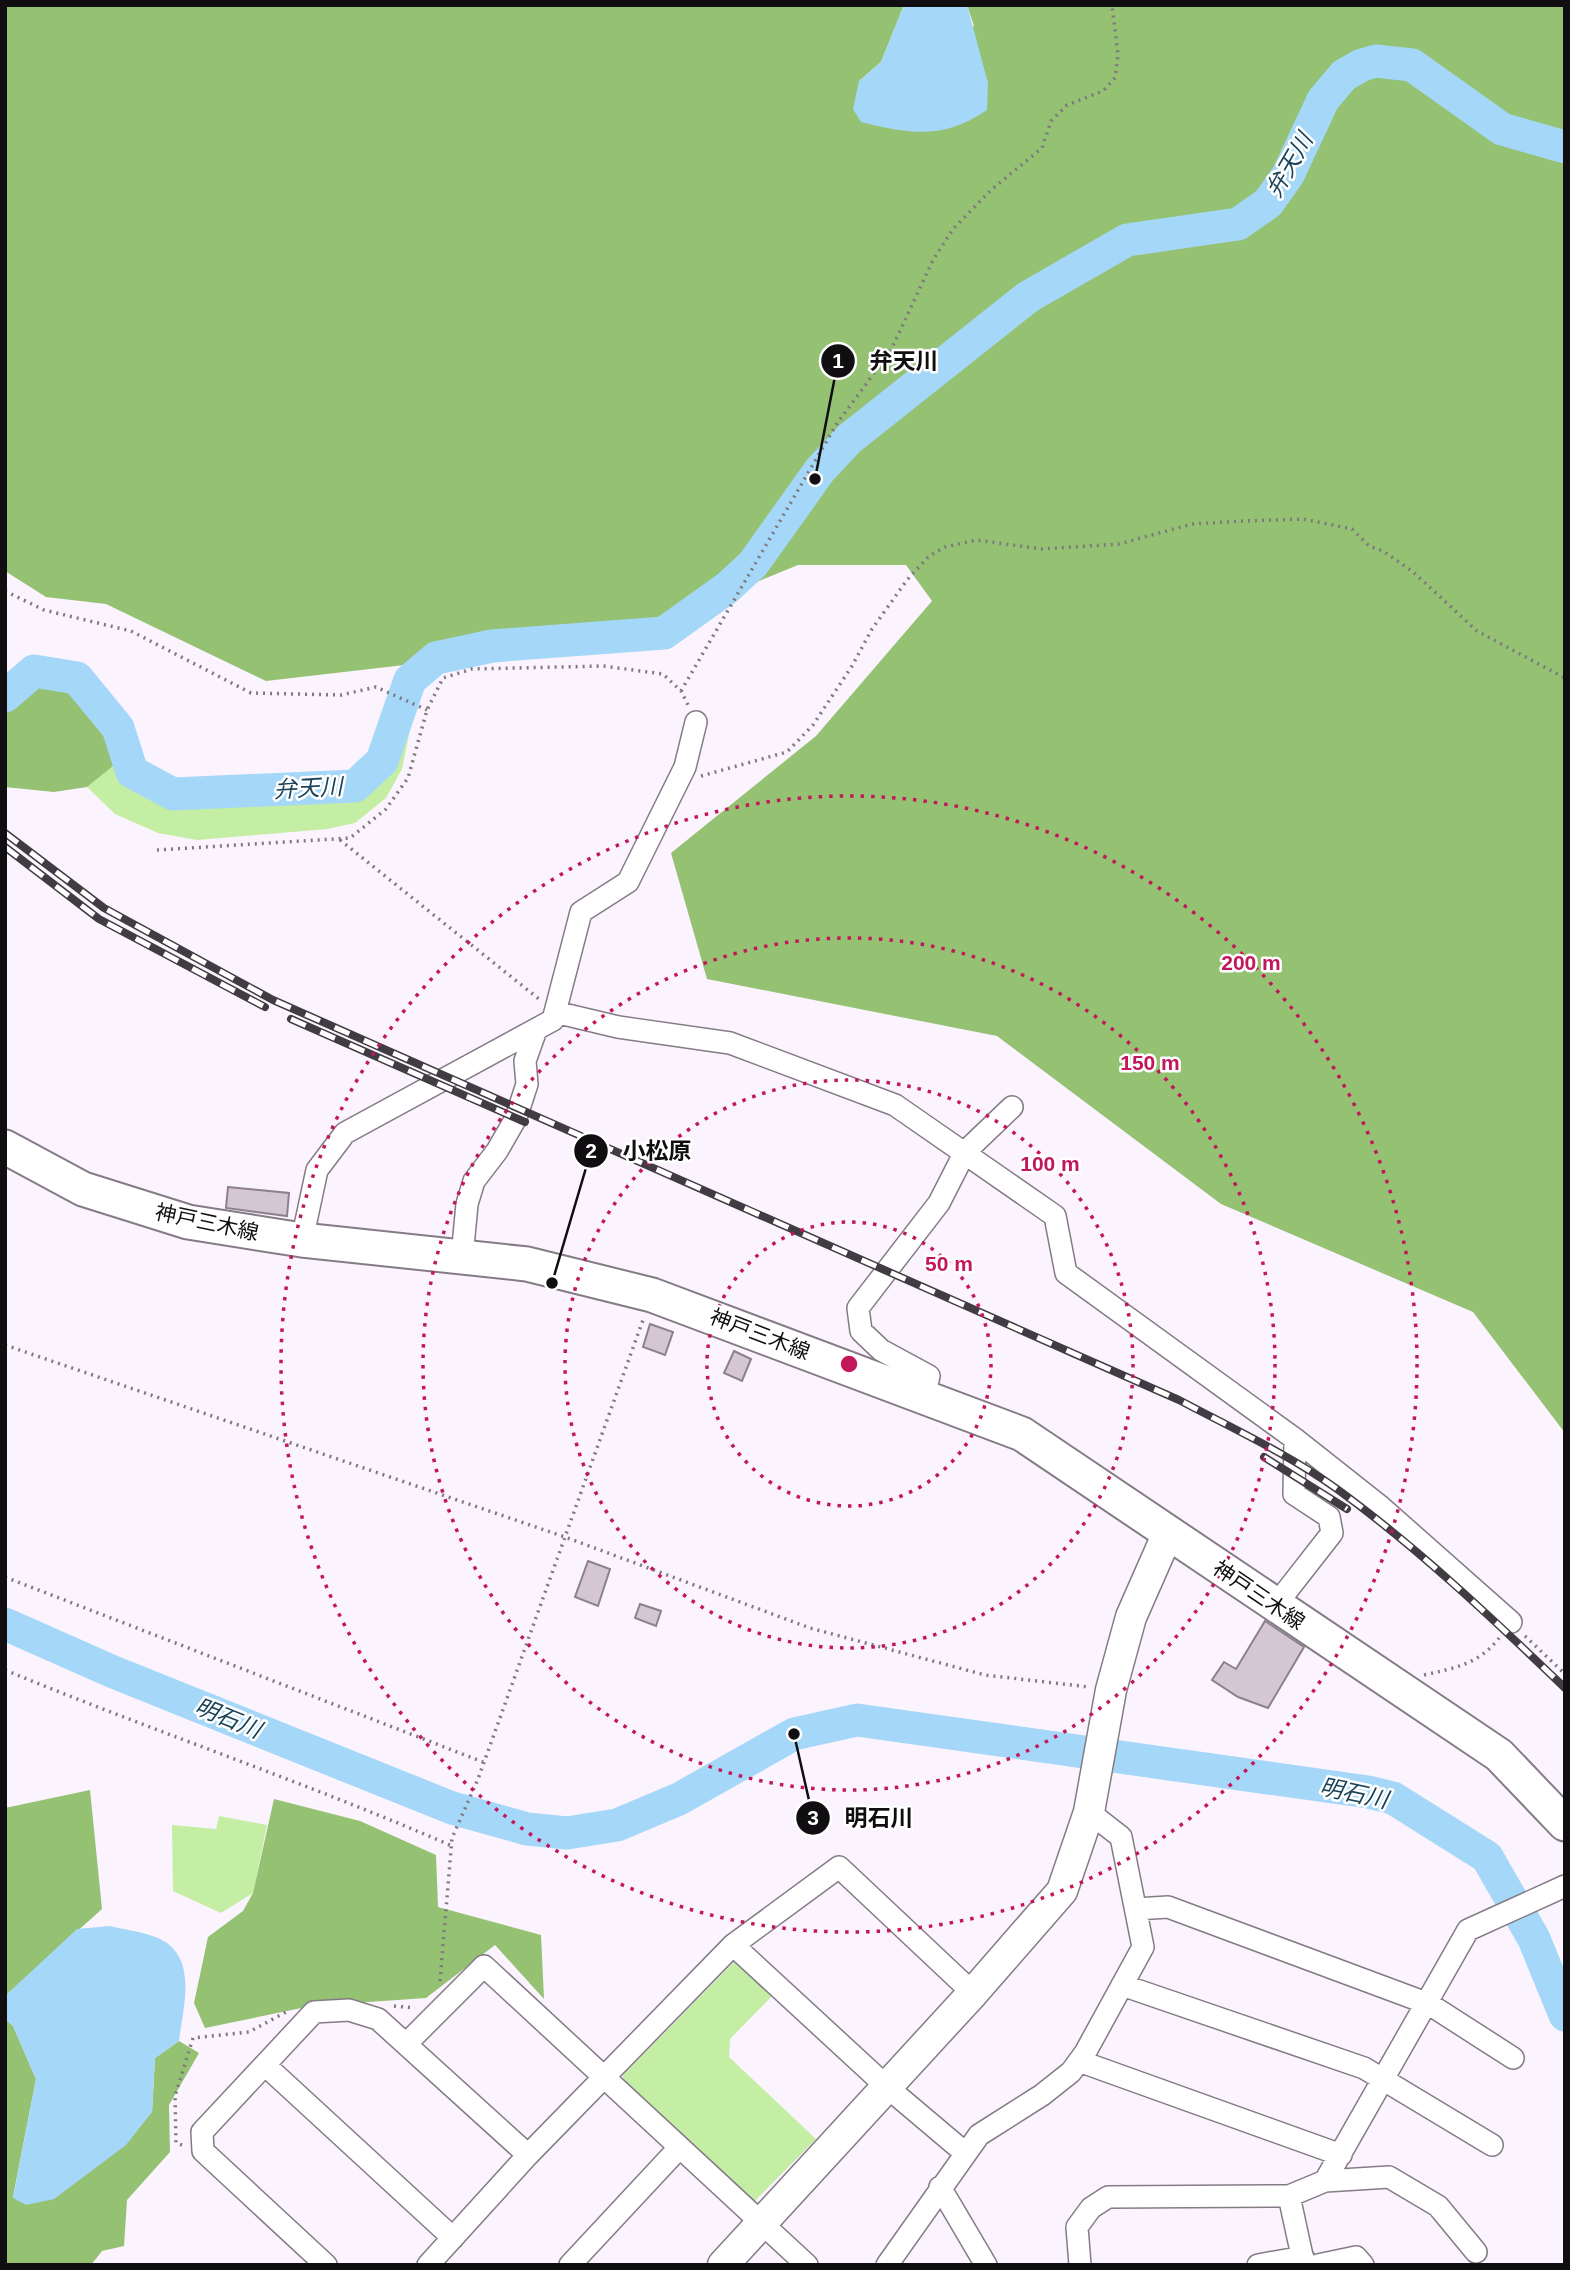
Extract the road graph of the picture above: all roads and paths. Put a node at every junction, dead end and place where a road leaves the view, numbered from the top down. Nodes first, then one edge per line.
1 (1112, 5) edge
2 (5, 591) edge
3 (1565, 678) edge
4 (681, 691) junction
5 (427, 710) junction
6 (696, 722) joint
7 (678, 780) junction
8 (338, 839) junction
9 (157, 850) dead end
10 (555, 1012) junction
11 (536, 1030) junction
12 (1012, 1107) dead end
13 (5, 1147) edge
14 (965, 1152) junction
15 (302, 1240) junction
16 (462, 1257) junction
17 (652, 1295) junction
18 (5, 1345) edge
19 (924, 1396) junction
20 (1295, 1439) junction
21 (1168, 1533) junction
22 (565, 1537) junction
23 (5, 1577) edge
24 (1275, 1606) junction
25 (1511, 1622) junction
26 (5, 1670) edge
27 (1565, 1674) edge
28 (1111, 1690) junction
29 (1405, 1692) junction
30 (484, 1762) junction
31 (1090, 1812) junction
32 (1565, 1824) edge
33 (452, 1846) junction
34 (1565, 1886) edge
35 (448, 1892) dead end
36 (1136, 1909) junction
37 (733, 1945) junction
38 (1122, 1985) junction
39 (973, 1993) junction
40 (1429, 2004) junction
41 (407, 2044) junction
42 (1513, 2059) dead end
43 (1079, 2061) junction
44 (265, 2065) junction
45 (604, 2079) junction
46 (1383, 2082) junction
47 (887, 2087) junction
48 (1492, 2145) dead end
49 (679, 2148) junction
50 (964, 2152) junction
51 (528, 2155) junction
52 (1341, 2155) junction
53 (1325, 2181) junction
54 (940, 2187) junction
55 (1289, 2196) junction
56 (761, 2224) junction
57 (453, 2238) junction
58 (1476, 2252) dead end
59 (1308, 2262) edge
60 (327, 2265) edge
61 (428, 2265) edge
62 (570, 2265) edge
63 (723, 2265) edge
64 (807, 2265) edge
65 (887, 2265) edge
66 (986, 2265) edge
67 (1080, 2265) edge
68 (1258, 2265) edge
69 (1363, 2265) edge

1 - 4 path
2 - 5 path
3 - 7 path
4 - 5 path
4 - 6 path
5 - 8 path
6 - 7 street
7 - 10 street
8 - 9 path
8 - 10 path
10 - 11 street
10 - 14 street
11 - 15 street
11 - 16 street
12 - 14 street
13 - 15 main road, 神戸三木線
14 - 19 street
14 - 20 street
15 - 16 main road, 神戸三木線
16 - 17 main road, 神戸三木線
17 - 19 main road, 神戸三木線
17 - 22 path
18 - 22 path
19 - 21 main road, 神戸三木線
20 - 24 street
20 - 25 street
21 - 24 main road, 神戸三木線
21 - 28 street
22 - 28 path
22 - 30 path
23 - 30 path
24 - 29 main road, 神戸三木線
25 - 27 path
25 - 29 path
26 - 33 path
28 - 31 street
29 - 32 main road, 神戸三木線
30 - 33 path
31 - 36 street
31 - 39 street
33 - 35 path
34 - 40 street
36 - 38 street
36 - 40 street
37 - 39 street
37 - 45 street
37 - 47 street
38 - 43 street
38 - 46 street
39 - 47 street
40 - 42 street
40 - 46 street
41 - 44 street
41 - 45 street
41 - 51 street
43 - 50 street
43 - 52 street
44 - 57 street
44 - 60 street
45 - 49 street
45 - 51 street
46 - 48 street
46 - 52 street
47 - 50 street
47 - 56 street
49 - 56 street
49 - 62 street
50 - 54 street
51 - 57 street
52 - 53 street
53 - 55 street
53 - 58 street
54 - 65 street
54 - 66 street
55 - 59 street
55 - 67 street
56 - 63 street
56 - 64 street
57 - 61 street
59 - 68 street
59 - 69 street

